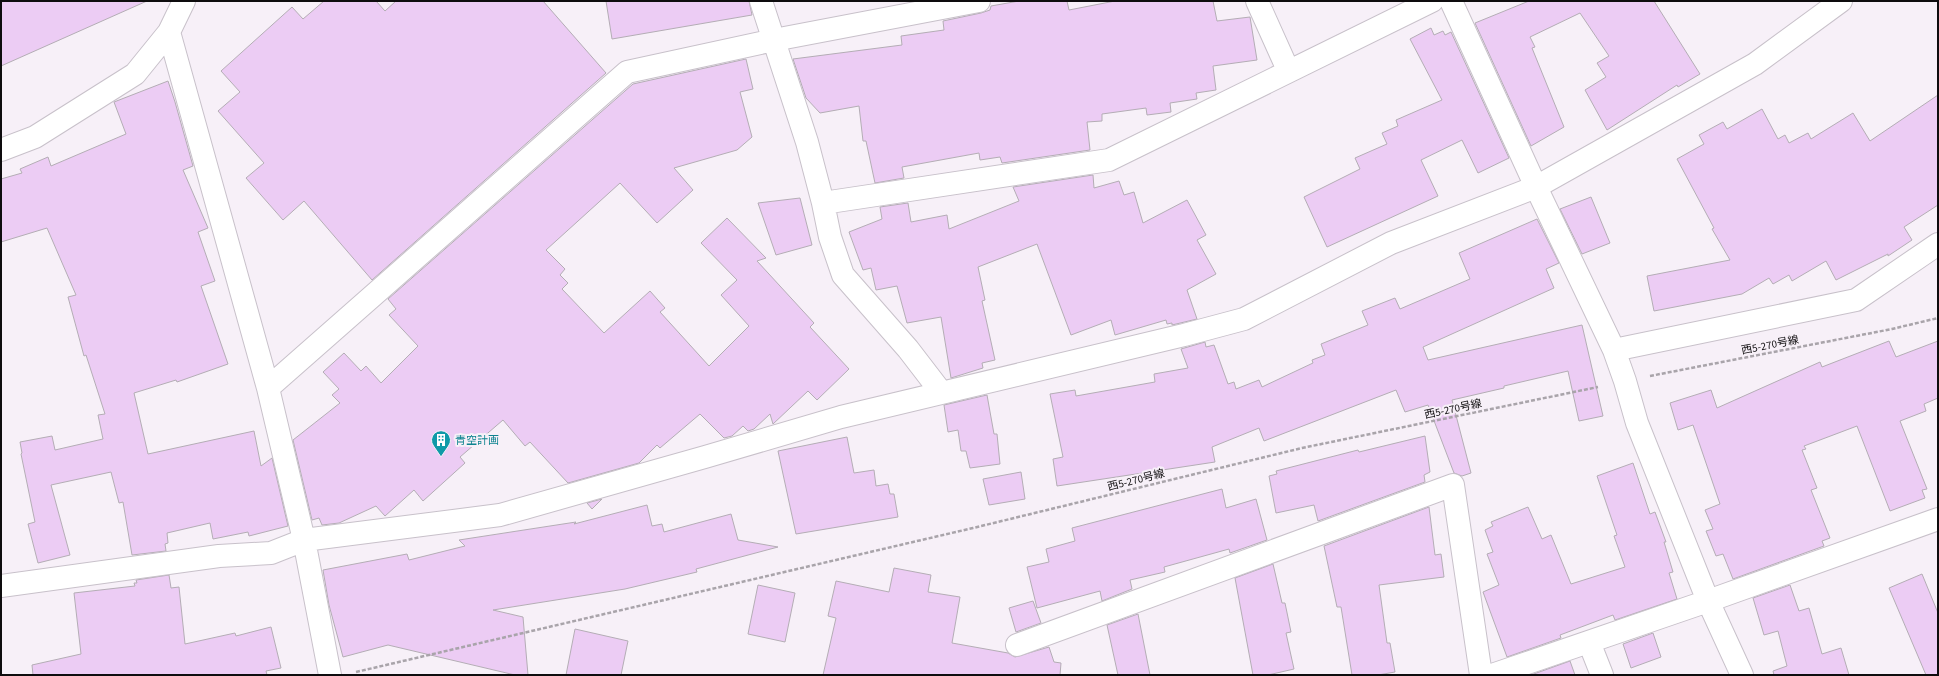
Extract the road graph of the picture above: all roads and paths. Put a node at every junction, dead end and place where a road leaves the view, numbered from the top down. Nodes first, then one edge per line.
1 (184, 1) edge
2 (761, 1) edge
3 (979, 1) edge
4 (1257, 1) edge
5 (1432, 1) edge
6 (1451, 1) edge
7 (1841, 1) edge
8 (169, 32) junction
9 (774, 40) junction
10 (1288, 70) junction
11 (1, 150) edge
12 (1536, 187) junction
13 (823, 203) junction
14 (1938, 244) edge
15 (1938, 318) edge
16 (1614, 350) junction
17 (1625, 381) junction
18 (268, 388) junction
19 (941, 392) junction
20 (1938, 519) edge
21 (304, 540) junction
22 (1, 586) edge
23 (1708, 601) junction
24 (1589, 642) junction
25 (1017, 645) dead end
26 (340, 674) edge
27 (1481, 675) edge
28 (1492, 675) edge
29 (1602, 675) edge
30 (1742, 675) edge

1 - 8 street
2 - 9 street
3 - 9 street
4 - 10 street
5 - 10 street
6 - 12 street
7 - 12 street
8 - 11 street
8 - 18 street
9 - 13 street
9 - 18 street
10 - 13 street
12 - 16 street
12 - 19 street
13 - 19 street
14 - 16 street
15 - 17 path, 西5-270号線
16 - 17 street
17 - 23 street
17 - 26 path, 西5-270号線
18 - 21 street
19 - 21 street
20 - 23 street
21 - 22 street
21 - 26 street
23 - 24 street
23 - 30 street
24 - 28 street
24 - 29 street
25 - 27 street

